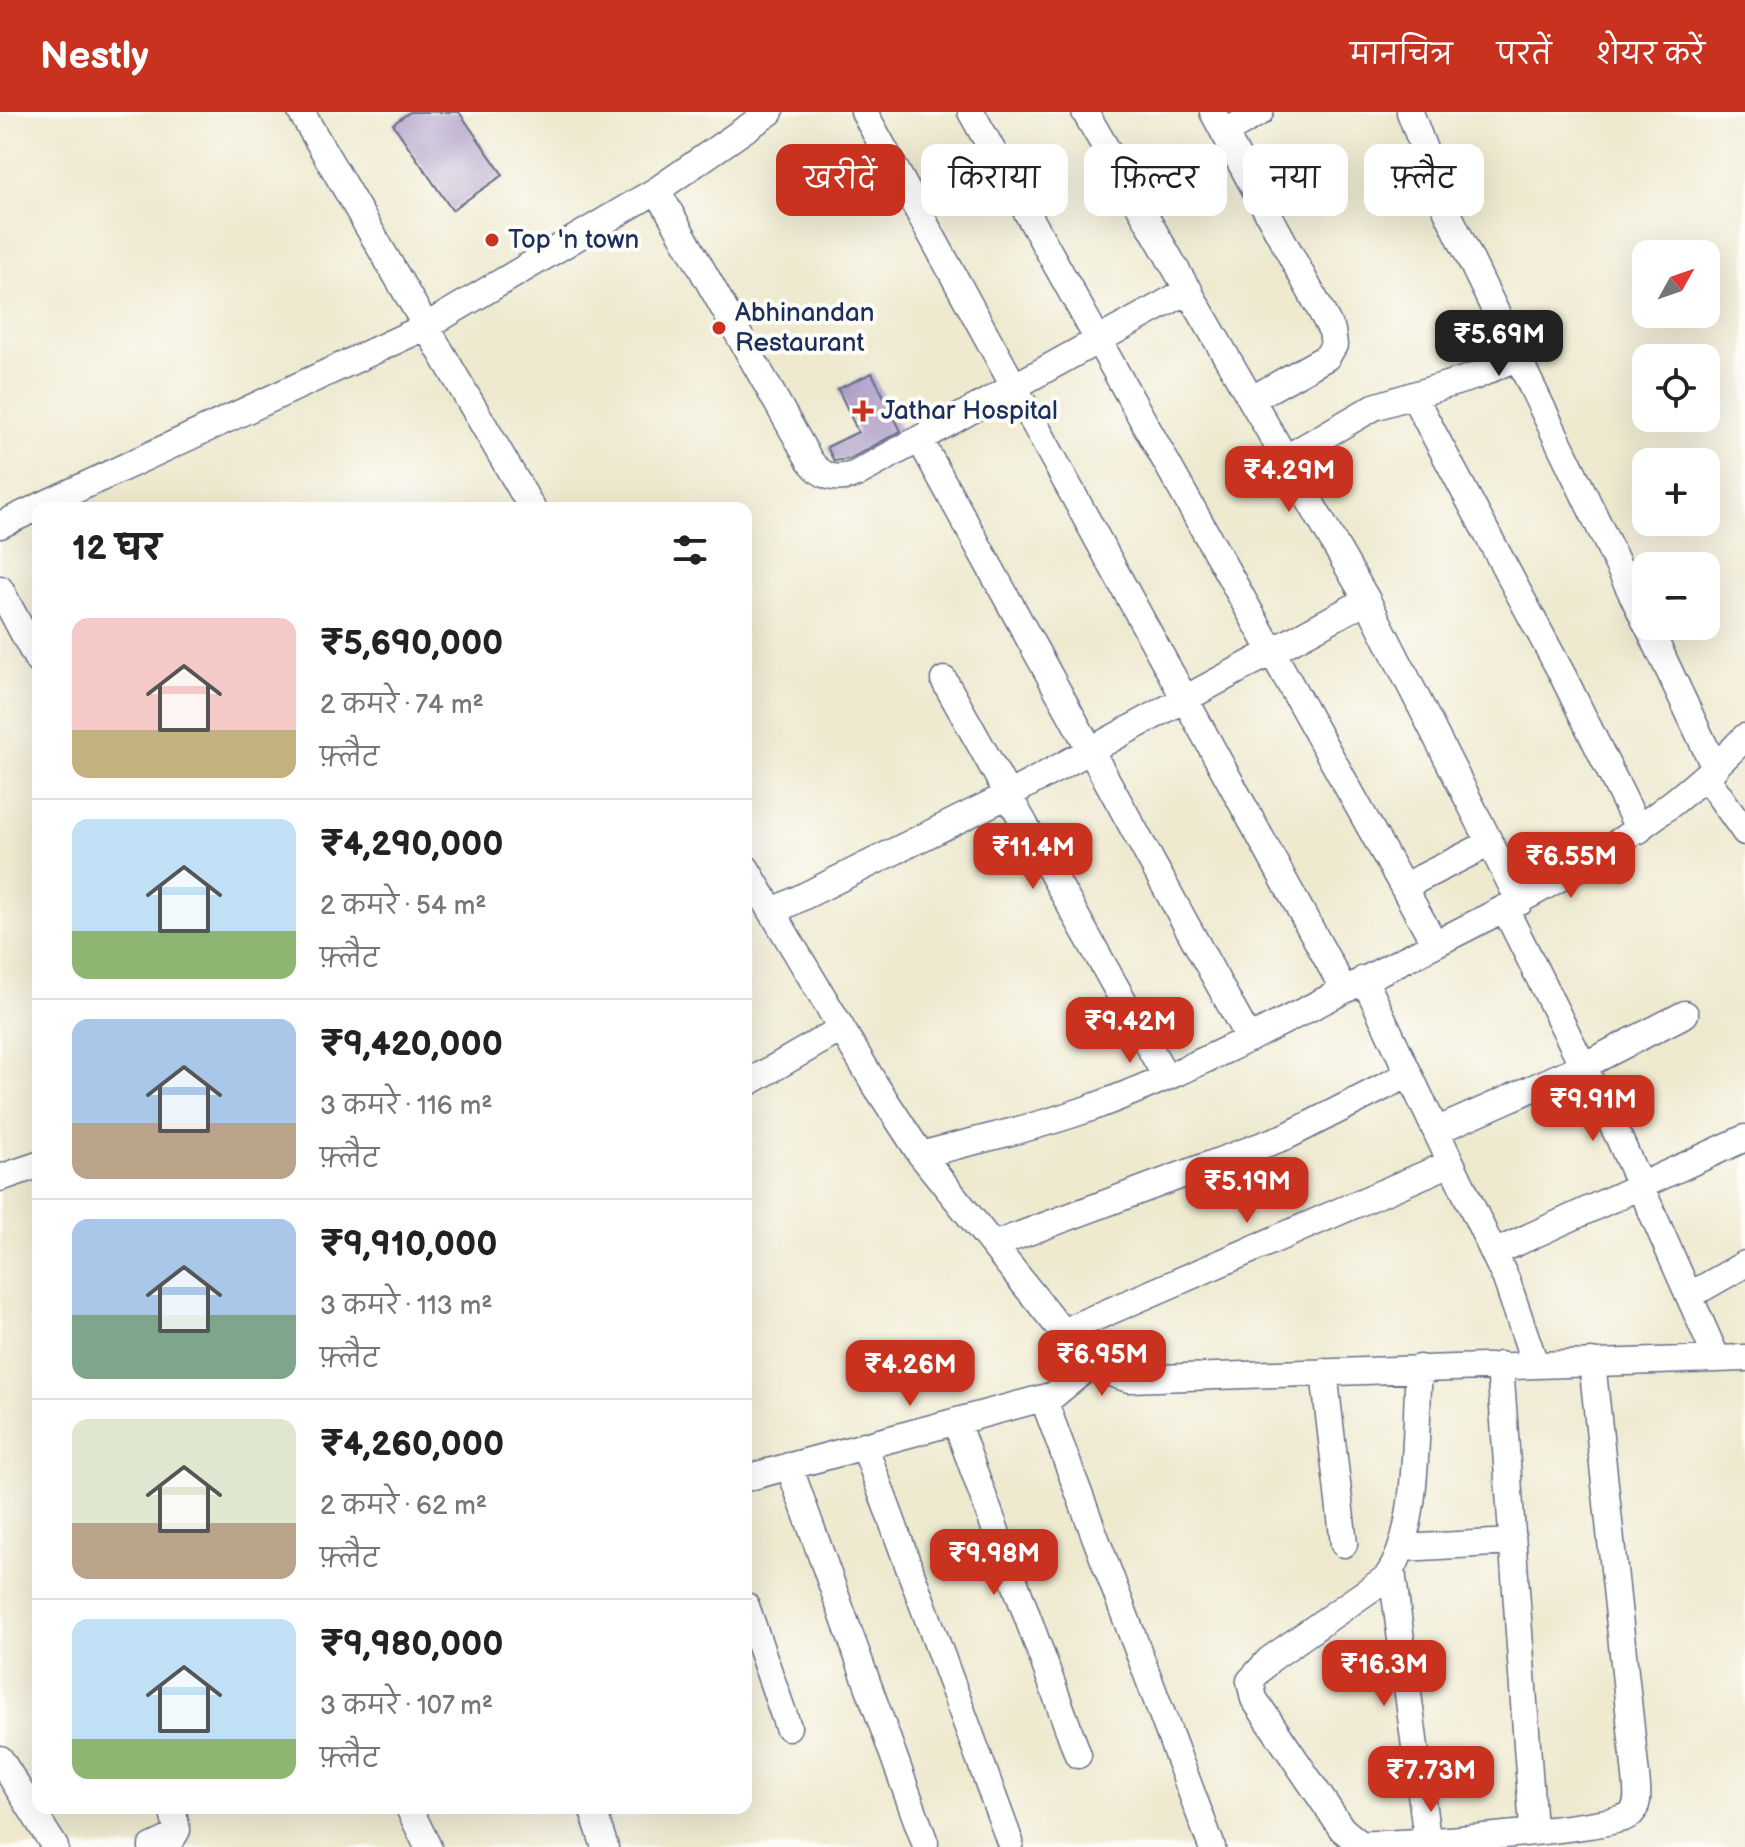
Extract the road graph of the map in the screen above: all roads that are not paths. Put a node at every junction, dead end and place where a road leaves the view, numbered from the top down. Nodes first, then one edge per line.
1 (301, 112) edge
2 (770, 112) edge
3 (864, 112) edge
4 (971, 112) edge
5 (1085, 112) edge
6 (1260, 112) edge
7 (1410, 112) edge
8 (1218, 122) edge
9 (657, 190) junction
10 (1189, 290) junction
11 (425, 327) junction
12 (1100, 341) junction
13 (1517, 357) junction
14 (1015, 389) junction
15 (1413, 395) junction
16 (1252, 399) junction
17 (920, 440) junction
18 (1286, 458) junction
19 (49, 502) edge
20 (528, 502) edge
21 (32, 510) edge
22 (0, 525) edge
23 (0, 589) edge
24 (1632, 593) edge
25 (1367, 600) junction
26 (1654, 640) edge
27 (32, 650) edge
28 (1271, 651) junction
29 (944, 680) dead end
30 (1184, 697) junction
31 (1745, 737) edge
32 (1091, 750) junction
33 (1711, 773) junction
34 (1008, 795) junction
35 (1639, 830) junction
36 (1745, 832) edge
37 (1490, 843) junction
38 (752, 878) edge
39 (1403, 887) junction
40 (1512, 905) junction
41 (772, 912) junction
42 (1435, 944) junction
43 (1354, 985) junction
44 (1685, 1014) dead end
45 (841, 1029) junction
46 (1249, 1039) junction
47 (1583, 1066) junction
48 (1409, 1074) junction
49 (1166, 1077) junction
50 (752, 1081) edge
51 (1436, 1131) junction
52 (1745, 1138) edge
53 (921, 1155) junction
54 (1451, 1163) junction
55 (32, 1167) edge
56 (0, 1178) edge
57 (1640, 1187) junction
58 (993, 1245) junction
59 (1494, 1253) junction
60 (1745, 1264) edge
61 (1689, 1296) junction
62 (1062, 1332) junction
63 (1745, 1358) edge
64 (1717, 1359) junction
65 (1592, 1362) junction
66 (1092, 1364) junction
67 (1535, 1364) junction
68 (1500, 1365) junction
69 (1419, 1368) junction
70 (1324, 1372) junction
71 (1043, 1398) junction
72 (956, 1422) junction
73 (864, 1445) junction
74 (789, 1466) junction
75 (752, 1476) edge
76 (1512, 1542) junction
77 (1344, 1544) dead end
78 (1397, 1560) junction
79 (752, 1623) edge
80 (788, 1727) dead end
81 (1078, 1755) dead end
82 (0, 1759) edge
83 (30, 1787) edge
84 (41, 1814) edge
85 (173, 1814) edge
86 (412, 1814) edge
87 (594, 1814) edge
88 (1533, 1829) junction
89 (1427, 1839) junction
90 (1010, 1842) dead end
91 (925, 1843) dead end
92 (55, 1847) edge
93 (152, 1847) edge
94 (428, 1847) edge
95 (605, 1847) edge
96 (1212, 1847) edge

1 - 11 street
2 - 9 street
3 - 14 street
4 - 12 street
5 - 10 street
6 - 8 street
7 - 13 street
8 - 16 street
9 - 11 street
9 - 17 street
10 - 12 street
10 - 16 street
11 - 19 street
11 - 20 street
12 - 14 street
12 - 28 street
13 - 15 street
13 - 24 street
14 - 17 street
14 - 30 street
15 - 18 street
15 - 35 street
16 - 18 street
17 - 32 street
18 - 25 street
21 - 22 street
23 - 27 street
25 - 28 street
25 - 37 street
26 - 33 street
28 - 30 street
28 - 39 street
29 - 34 street
30 - 32 street
30 - 43 street
31 - 33 street
32 - 34 street
32 - 46 street
33 - 35 street
33 - 36 street
34 - 41 street
34 - 49 street
35 - 40 street
37 - 39 street
37 - 40 street
38 - 41 street
39 - 42 street
40 - 42 street
40 - 47 street
41 - 45 street
42 - 43 street
43 - 46 street
43 - 48 street
44 - 47 street
45 - 50 street
45 - 53 street
46 - 49 street
47 - 51 street
47 - 57 street
48 - 51 street
48 - 58 street
49 - 53 street
51 - 54 street
52 - 57 street
53 - 58 street
54 - 59 street
54 - 62 street
55 - 56 street
57 - 59 street
57 - 61 street
58 - 62 street
59 - 67 street
60 - 61 street
61 - 64 street
62 - 66 street
63 - 64 street
64 - 65 street
65 - 67 street
65 - 88 street
66 - 70 street
66 - 71 street
67 - 68 street
68 - 69 street
68 - 76 street
69 - 70 street
69 - 78 street
70 - 77 street
71 - 72 street
71 - 96 street
72 - 73 street
72 - 81 street
73 - 74 street
73 - 90 street
74 - 75 street
74 - 91 street
76 - 78 street
76 - 88 street
78 - 89 street
78 - 89 street
79 - 80 street
82 - 83 street
84 - 92 street
85 - 93 street
86 - 94 street
87 - 95 street
88 - 89 street

